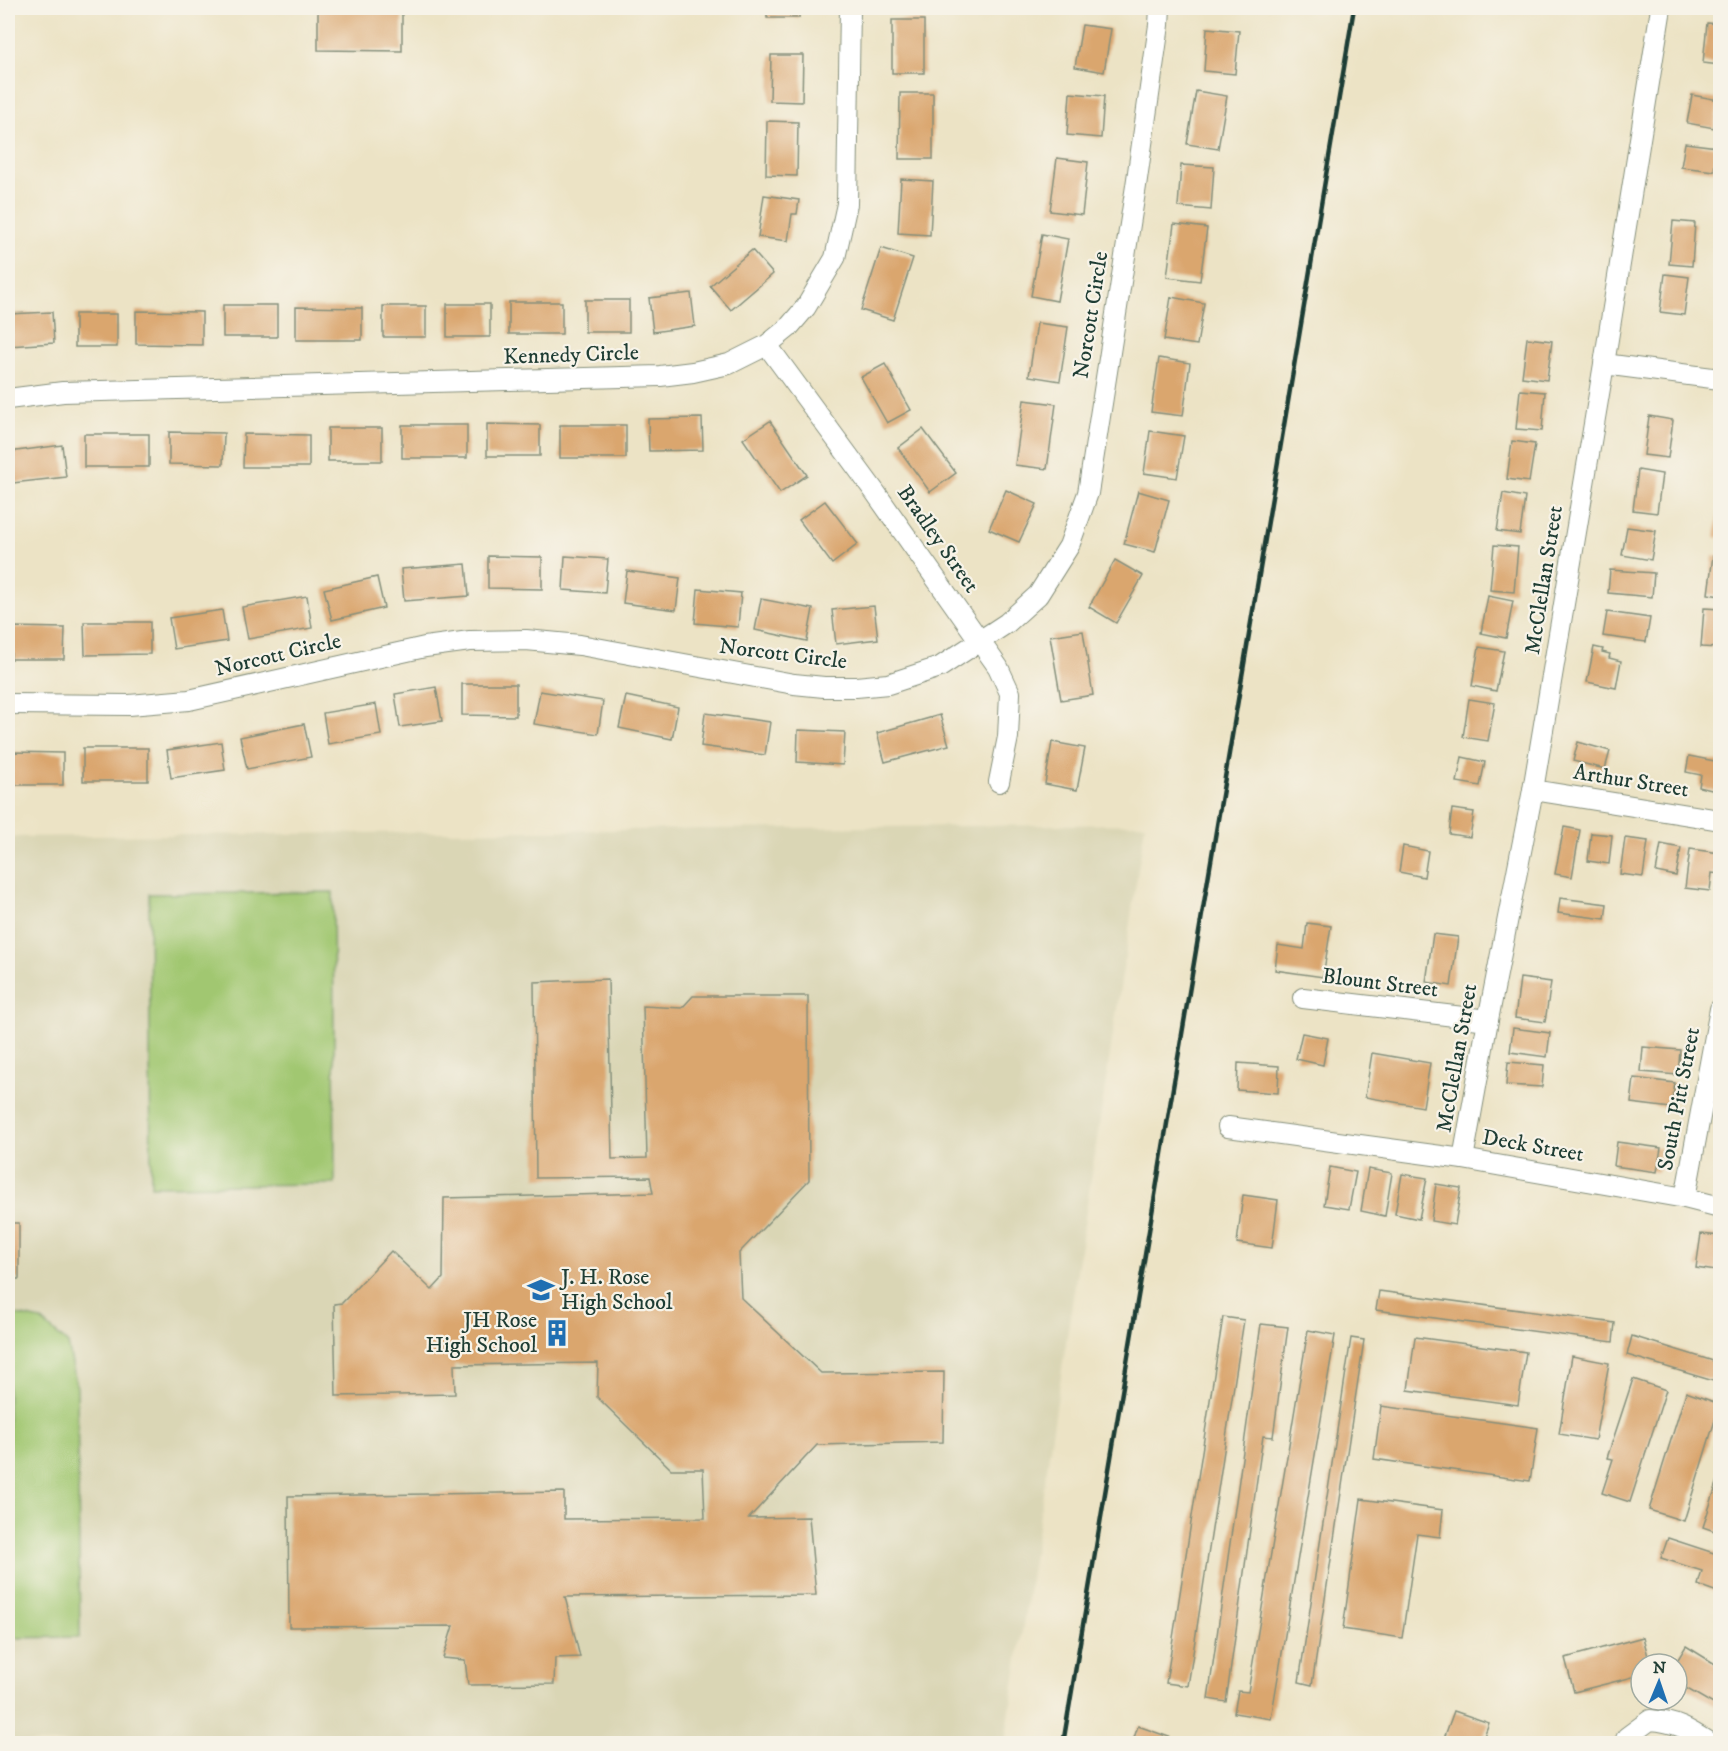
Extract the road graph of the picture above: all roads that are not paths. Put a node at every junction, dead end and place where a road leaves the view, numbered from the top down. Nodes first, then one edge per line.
1 (850, 8) edge
2 (1160, 8) edge
3 (1661, 8) edge
4 (767, 345) junction
5 (1604, 364) junction
6 (1720, 379) edge
7 (8, 399) edge
8 (981, 641) junction
9 (8, 704) edge
10 (999, 782) dead end
11 (1533, 790) junction
12 (1720, 820) edge
13 (1303, 998) dead end
14 (1720, 1008) edge
15 (1488, 1020) junction
16 (1228, 1127) dead end
17 (1464, 1159) junction
18 (1685, 1198) junction
19 (1720, 1207) edge
20 (1624, 1743) edge
21 (1711, 1743) edge

1 - 4 street, Kennedy Circle
2 - 8 street, Norcott Circle
3 - 5 street, McClellan Street
4 - 7 street, Kennedy Circle
4 - 8 street, Bradley Street
5 - 6 street
5 - 11 street, McClellan Street
8 - 9 street, Norcott Circle
8 - 10 street, Bradley Street
11 - 12 street, Arthur Street
11 - 15 street, McClellan Street
13 - 15 street, Blount Street
14 - 18 street, South Pitt Street
15 - 17 street, McClellan Street
16 - 17 street, Deck Street
17 - 18 street, Deck Street
18 - 19 street, Deck Street
20 - 21 street

